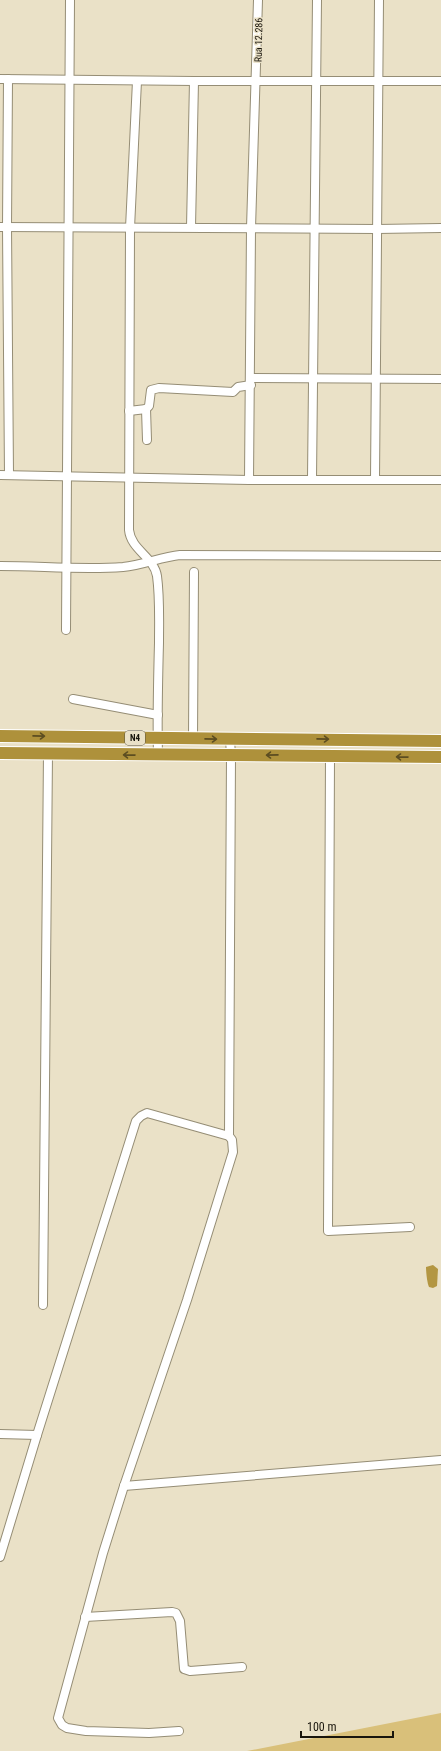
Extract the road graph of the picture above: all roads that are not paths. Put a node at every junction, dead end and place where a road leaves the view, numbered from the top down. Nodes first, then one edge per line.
1 (70, 0) edge
2 (258, 0) edge
3 (317, 0) edge
4 (380, 0) edge
5 (4, 79) edge
6 (69, 79) junction
7 (257, 80) junction
8 (137, 81) junction
9 (194, 81) junction
10 (441, 81) edge
11 (316, 82) junction
12 (379, 82) junction
13 (4, 227) edge
14 (69, 227) junction
15 (190, 227) junction
16 (130, 228) junction
17 (251, 228) junction
18 (314, 228) junction
19 (441, 228) edge
20 (377, 229) junction
21 (313, 377) junction
22 (376, 378) junction
23 (441, 379) edge
24 (251, 381) junction
25 (146, 409) junction
26 (130, 411) junction
27 (147, 440) dead end
28 (0, 475) edge
29 (9, 475) junction
30 (67, 477) junction
31 (129, 478) junction
32 (312, 479) junction
33 (375, 479) junction
34 (249, 480) junction
35 (441, 480) edge
36 (441, 556) edge
37 (150, 561) junction
38 (0, 566) edge
39 (67, 568) junction
40 (194, 572) dead end
41 (66, 630) dead end
42 (72, 699) dead end
43 (158, 715) junction
44 (0, 736) edge
45 (158, 738) junction
46 (193, 738) junction
47 (230, 739) junction
48 (441, 742) edge
49 (0, 753) edge
50 (48, 753) junction
51 (158, 755) junction
52 (231, 756) junction
53 (330, 756) junction
54 (441, 757) edge
55 (229, 1136) junction
56 (410, 1227) dead end
57 (43, 1306) dead end
58 (0, 1434) edge
59 (37, 1435) junction
60 (441, 1460) edge
61 (124, 1486) junction
62 (0, 1557) edge
63 (85, 1617) junction
64 (242, 1667) dead end
65 (179, 1731) dead end

1 - 6 street
2 - 7 street, Rua 12.286
3 - 11 street
4 - 12 street
5 - 6 street
5 - 13 street
6 - 8 street
6 - 14 street
7 - 9 street
7 - 11 street
7 - 17 street, Rua 12.286
8 - 9 street
8 - 16 street
9 - 15 street
10 - 12 street
11 - 12 street
11 - 18 street
12 - 20 street
13 - 14 street
13 - 29 street
14 - 16 street
14 - 30 street
15 - 16 street
15 - 17 street
16 - 26 street
17 - 18 street
17 - 24 street, Rua 12.286
18 - 20 street
18 - 21 street
19 - 20 street
20 - 22 street
21 - 22 street
21 - 24 street
21 - 32 street
22 - 23 street
22 - 33 street
24 - 25 street
24 - 34 street, Rua 12.286
25 - 26 street
25 - 27 street
26 - 31 street
28 - 29 street
29 - 30 street
30 - 31 street
30 - 39 street
31 - 34 street
31 - 37 street
32 - 33 street
32 - 34 street
33 - 35 street
36 - 37 street
37 - 39 street
37 - 43 street
38 - 39 street
39 - 41 street
40 - 46 street
42 - 43 street
43 - 45 street
44 -> 45 highway, N4
45 - 46 highway, N4
45 - 51 street
46 -> 47 highway, N4
47 -> 48 highway, N4
47 - 52 street
49 - 50 highway, N4
51 -> 50 highway, N4
50 - 57 street
51 - 52 highway, N4
53 -> 52 highway, N4
52 - 55 street
54 -> 53 highway, N4
53 - 56 street
55 - 59 street
55 - 61 street
58 - 59 street
59 - 62 street
60 - 61 street
61 - 63 street
63 - 64 street
63 - 65 street

